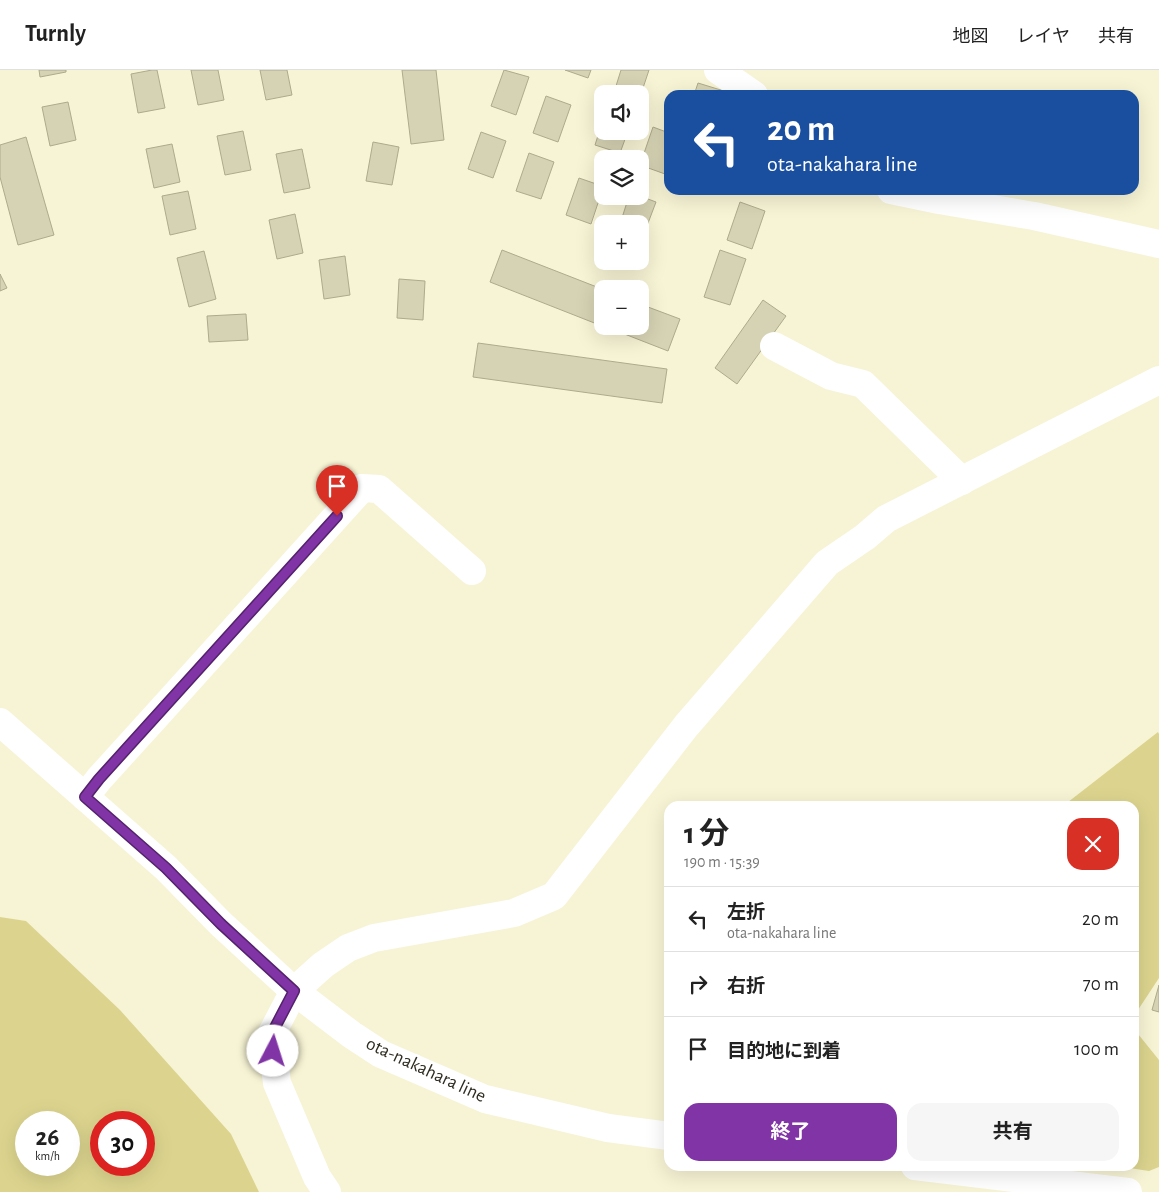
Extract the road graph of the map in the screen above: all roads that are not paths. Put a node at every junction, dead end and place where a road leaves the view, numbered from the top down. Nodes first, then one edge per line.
1 (718, 70) edge
2 (747, 90) edge
3 (915, 195) edge
4 (1159, 244) edge
5 (774, 346) dead end
6 (1159, 380) edge
7 (962, 481) junction
8 (472, 571) dead end
9 (0, 722) edge
10 (85, 797) junction
11 (294, 991) junction
12 (664, 1135) edge
13 (956, 1171) edge
14 (327, 1192) edge
15 (1128, 1192) edge

1 - 2 street
3 - 4 street
5 - 7 street
6 - 7 street
7 - 11 street
8 - 10 street
9 - 10 street, ota-nakahara line
10 - 11 street, ota-nakahara line
11 - 12 street, ota-nakahara line
11 - 14 street
13 - 15 street

